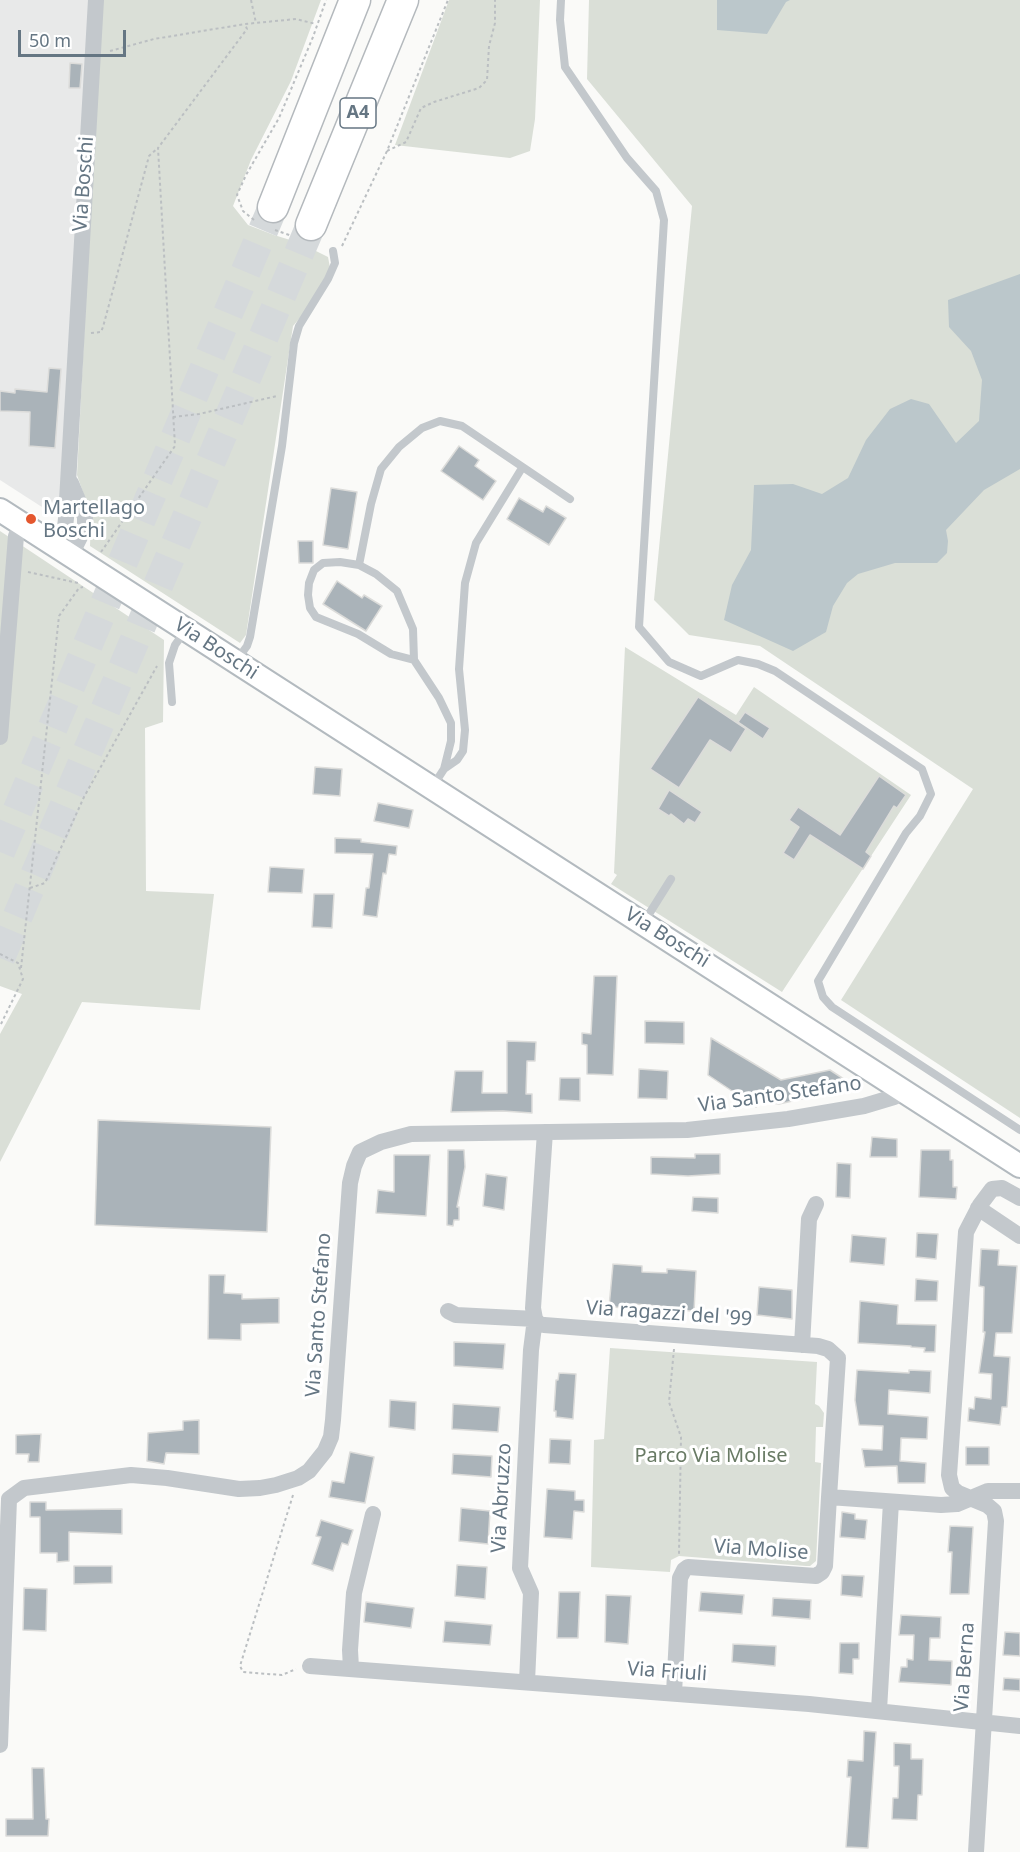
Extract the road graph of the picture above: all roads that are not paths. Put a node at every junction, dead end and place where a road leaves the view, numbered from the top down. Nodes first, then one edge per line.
1 (96, 0) edge
2 (355, 0) edge
3 (403, 0) edge
4 (561, 0) edge
5 (273, 207) tunnel mouth
6 (311, 225) tunnel mouth
7 (333, 251) road end
8 (522, 468) junction
9 (570, 500) dead end
10 (0, 510) edge
11 (23, 524) junction
12 (63, 550) junction
13 (359, 565) junction
14 (186, 630) junction
15 (414, 660) junction
16 (235, 662) junction
17 (172, 702) dead end
18 (0, 737) edge
19 (438, 779) junction
20 (671, 879) dead end
21 (644, 923) junction
22 (901, 1090) junction
23 (1020, 1130) edge
24 (545, 1132) junction
25 (1020, 1166) edge
26 (1020, 1198) edge
27 (816, 1204) dead end
28 (978, 1209) junction
29 (1020, 1236) edge
30 (448, 1311) dead end
31 (535, 1319) junction
32 (802, 1345) junction
33 (1020, 1491) edge
34 (829, 1497) junction
35 (972, 1498) junction
36 (891, 1502) junction
37 (373, 1514) dead end
38 (310, 1666) road end
39 (351, 1668) junction
40 (527, 1682) junction
41 (674, 1693) junction
42 (879, 1710) junction
43 (982, 1721) junction
44 (1020, 1726) edge
45 (0, 1745) edge
46 (976, 1852) edge

1 - 12 street, Via Boschi
2 - 5 highway, A4
3 - 6 highway, A4
4 - 23 lane
7 - 16 lane
8 - 9 lane
8 - 13 lane
8 - 19 lane
10 - 11 main road, Via Boschi
11 - 12 main road, Via Boschi
11 - 18 street
12 - 14 main road, Via Boschi
13 - 15 lane
13 - 15 lane
14 - 16 main road, Via Boschi
14 - 17 lane
15 - 19 lane
16 - 19 main road, Via Boschi
19 - 21 main road, Via Boschi
20 - 21 lane
21 - 22 main road, Via Boschi
22 - 24 street, Via Santo Stefano
22 - 25 main road, Via Boschi
24 - 31 street
24 - 45 street, Via Santo Stefano
26 - 28 street, Via Berna
27 - 32 street
28 - 29 street
28 - 35 street, Via Berna
30 - 31 street, Via ragazzi del '99
31 - 32 street, Via ragazzi del '99
31 - 40 street, Via Abruzzo
32 - 34 street, Via ragazzi del '99
33 - 35 street
34 - 36 street
34 - 41 street, Via Molise
35 - 36 street
35 - 43 street, Via Berna
36 - 42 street
37 - 39 street
38 - 39 street, Via Friuli
39 - 40 street, Via Friuli
40 - 41 street, Via Friuli
41 - 42 street, Via Friuli
42 - 43 street, Via Friuli
43 - 44 street, Via Friuli
43 - 46 street, Via Berna

